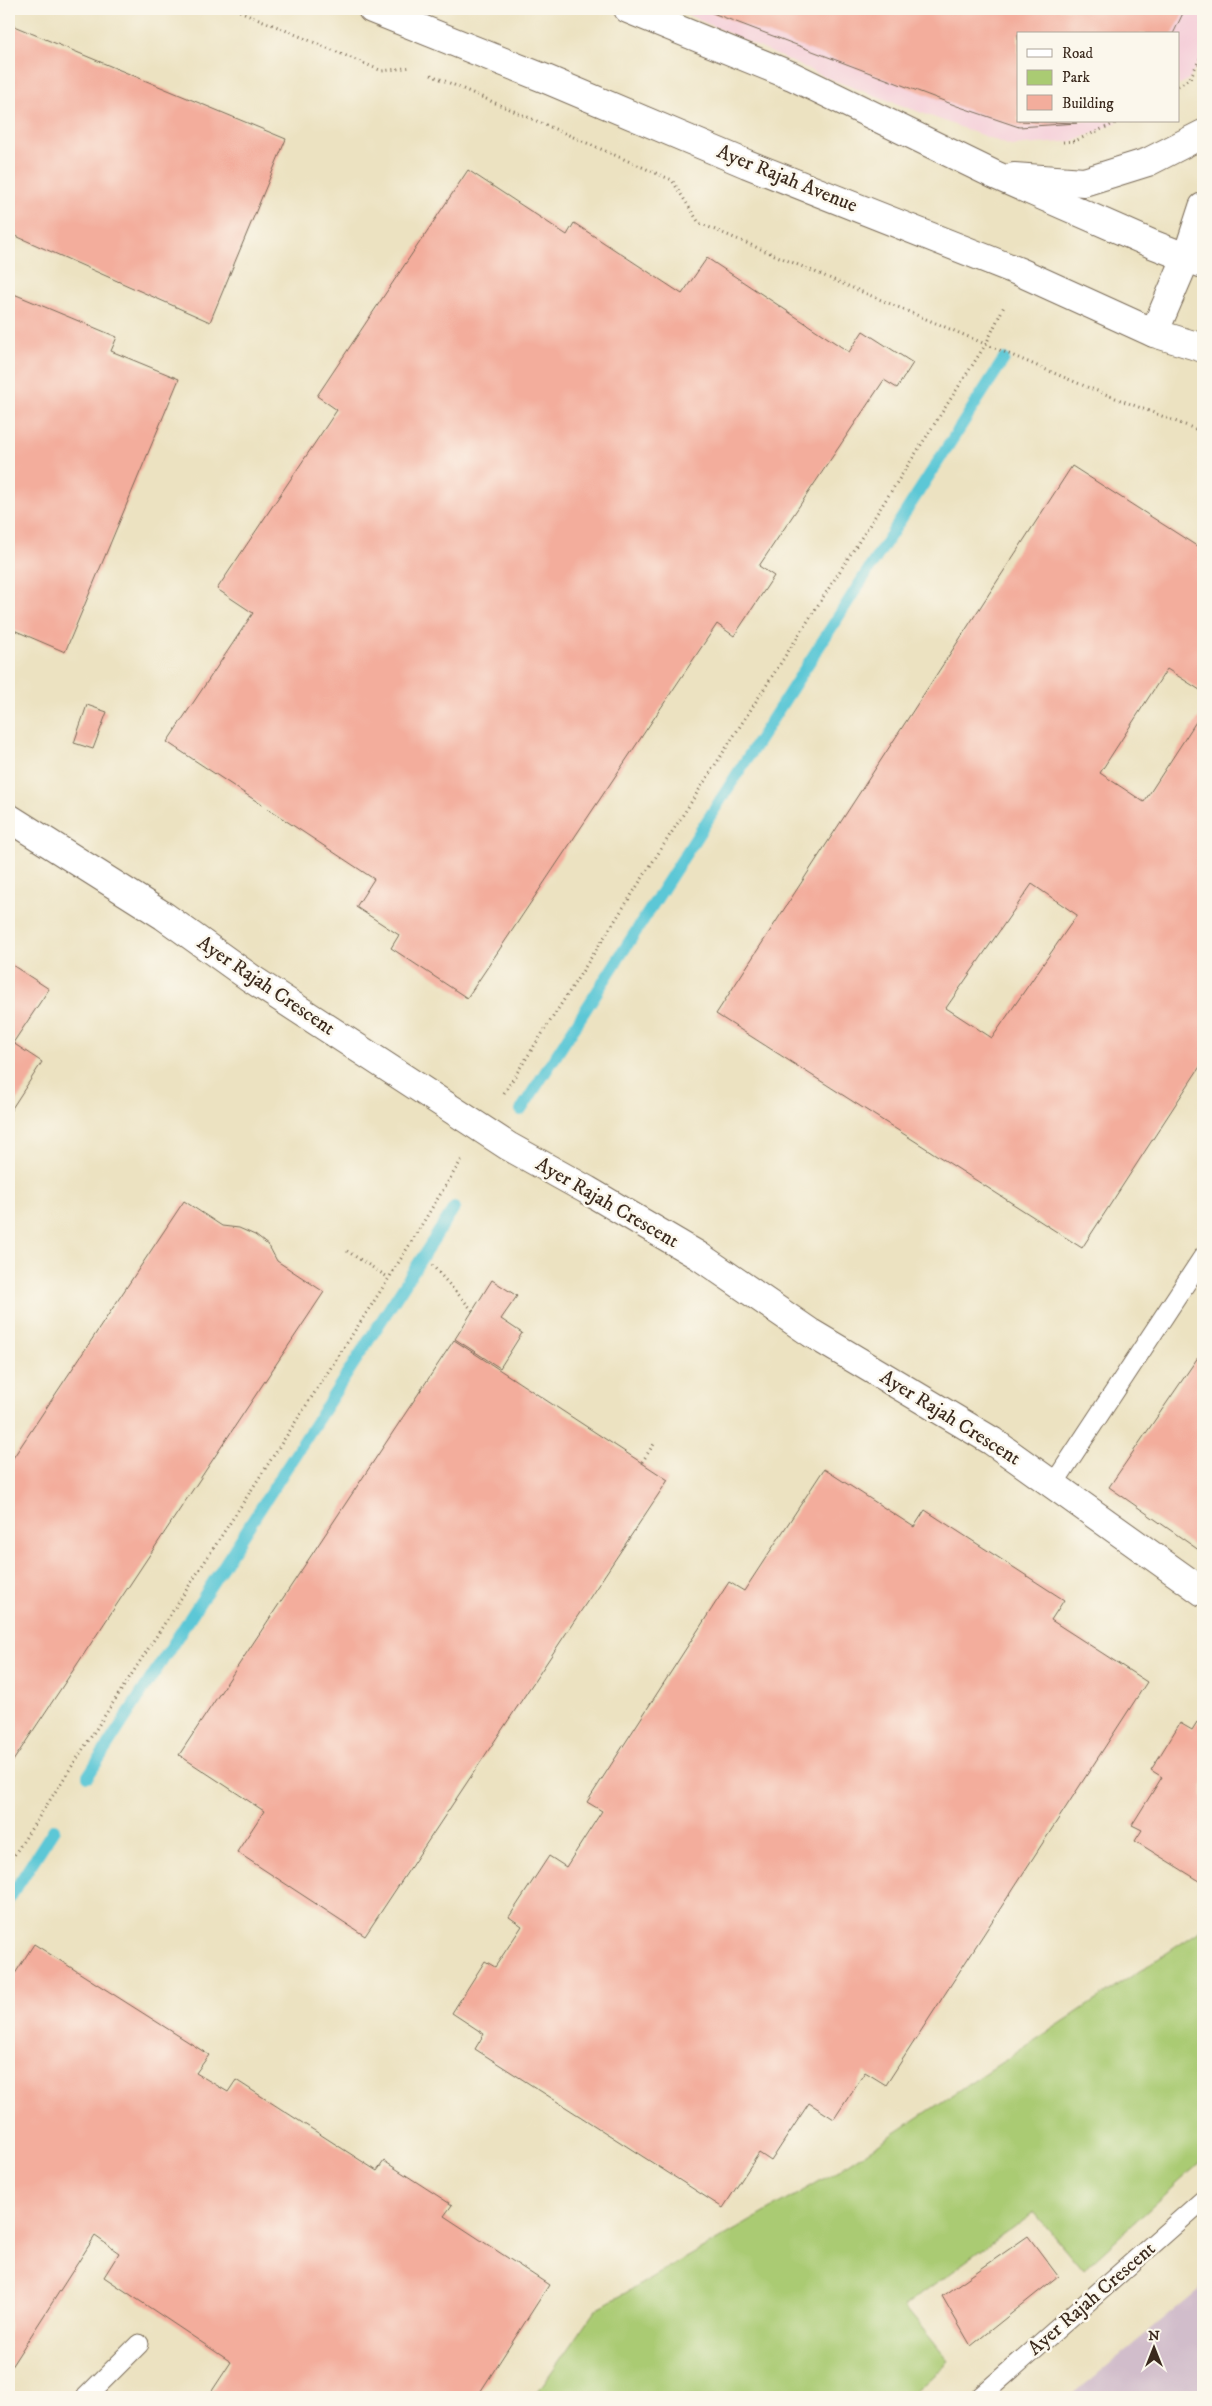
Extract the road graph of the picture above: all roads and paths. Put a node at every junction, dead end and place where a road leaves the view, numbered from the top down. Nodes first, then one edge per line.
1 (235, 9) edge
2 (372, 9) edge
3 (628, 9) edge
4 (1203, 53) edge
5 (419, 70) dead end
6 (428, 74) dead end
7 (1180, 85) edge
8 (1118, 122) edge
9 (1109, 126) dead end
10 (1203, 134) edge
11 (995, 175) junction
12 (1203, 207) edge
13 (1195, 260) edge
14 (1020, 272) junction
15 (1154, 333) junction
16 (986, 344) junction
17 (1203, 348) edge
18 (1203, 432) edge
19 (9, 818) edge
20 (504, 1093) dead end
21 (481, 1128) junction
22 (346, 1251) dead end
23 (1203, 1258) edge
24 (432, 1266) dead end
25 (389, 1278) junction
26 (473, 1311) dead end
27 (654, 1444) dead end
28 (642, 1462) dead end
29 (1053, 1486) junction
30 (1203, 1592) edge
31 (9, 1863) edge
32 (1203, 2200) edge
33 (139, 2344) dead end
34 (86, 2397) edge
35 (980, 2397) edge

1 - 5 path
2 - 14 street, Ayer Rajah Avenue
3 - 11 street
4 - 7 path
6 - 16 path
8 - 9 path
10 - 11 street
11 - 13 street
12 - 13 street
13 - 15 street
14 - 15 street, Ayer Rajah Avenue
14 - 16 path
15 - 17 street, Ayer Rajah Avenue
16 - 18 path
16 - 20 path
19 - 21 street, Ayer Rajah Crescent
21 - 25 path
21 - 29 street, Ayer Rajah Crescent
22 - 25 path
23 - 29 lane
24 - 26 path
25 - 31 path
27 - 28 path
29 - 30 street, Ayer Rajah Crescent
32 - 35 lane, Ayer Rajah Crescent
33 - 34 lane

